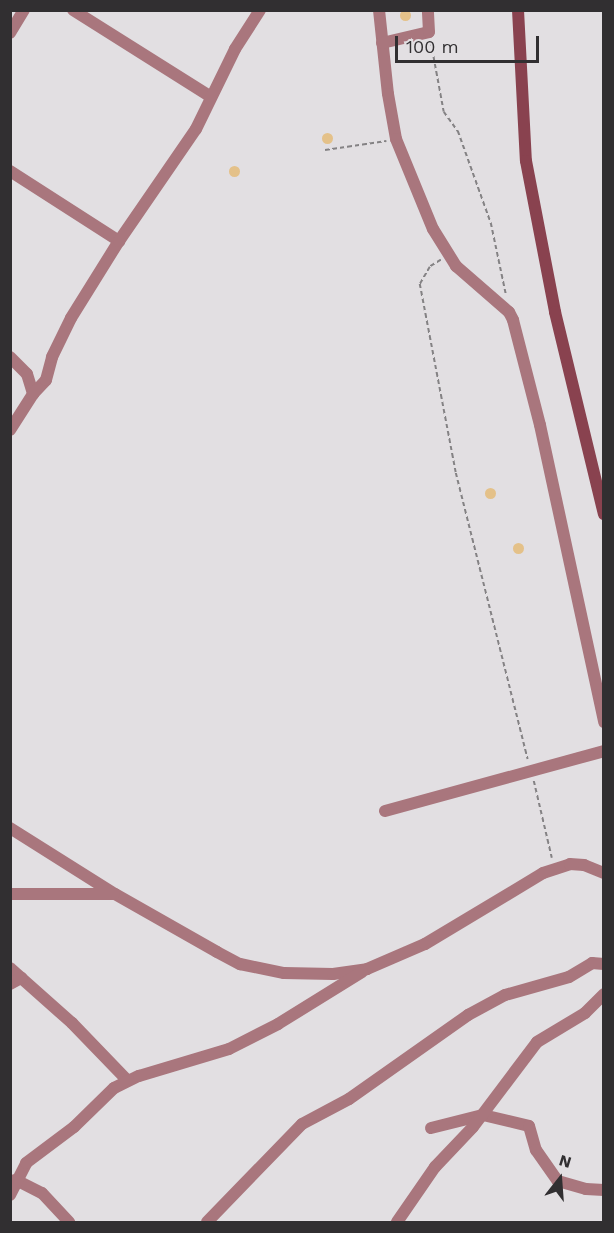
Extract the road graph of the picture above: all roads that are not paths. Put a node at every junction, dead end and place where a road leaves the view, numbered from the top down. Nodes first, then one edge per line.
1 (24, 10) edge
2 (73, 10) edge
3 (260, 10) edge
4 (379, 10) edge
5 (428, 10) edge
6 (518, 10) edge
7 (10, 33) edge
8 (382, 43) junction
9 (211, 97) junction
10 (10, 171) edge
11 (119, 241) junction
12 (10, 357) edge
13 (33, 394) junction
14 (10, 430) edge
15 (603, 513) edge
16 (603, 722) edge
17 (603, 751) edge
18 (385, 811) dead end
19 (10, 828) edge
20 (603, 873) edge
21 (10, 894) edge
22 (115, 894) junction
23 (603, 964) edge
24 (10, 968) edge
25 (367, 969) junction
26 (16, 981) edge
27 (603, 994) edge
28 (127, 1080) junction
29 (483, 1115) junction
30 (431, 1128) dead end
31 (13, 1180) edge
32 (603, 1190) edge
33 (10, 1195) edge
34 (69, 1222) edge
35 (207, 1222) edge
36 (396, 1222) edge

1 - 7 street
2 - 9 street
3 - 9 street
4 - 8 street
5 - 8 street
6 - 15 street
8 - 16 street
9 - 11 street
10 - 11 street
11 - 13 street
12 - 13 street
13 - 14 street
17 - 18 street
19 - 22 street
20 - 25 street
21 - 22 street
22 - 25 street
23 - 35 street
24 - 26 street
25 - 28 street
26 - 28 street
27 - 29 street
28 - 31 street
29 - 30 street
29 - 32 street
29 - 36 street
31 - 33 street
31 - 34 street

